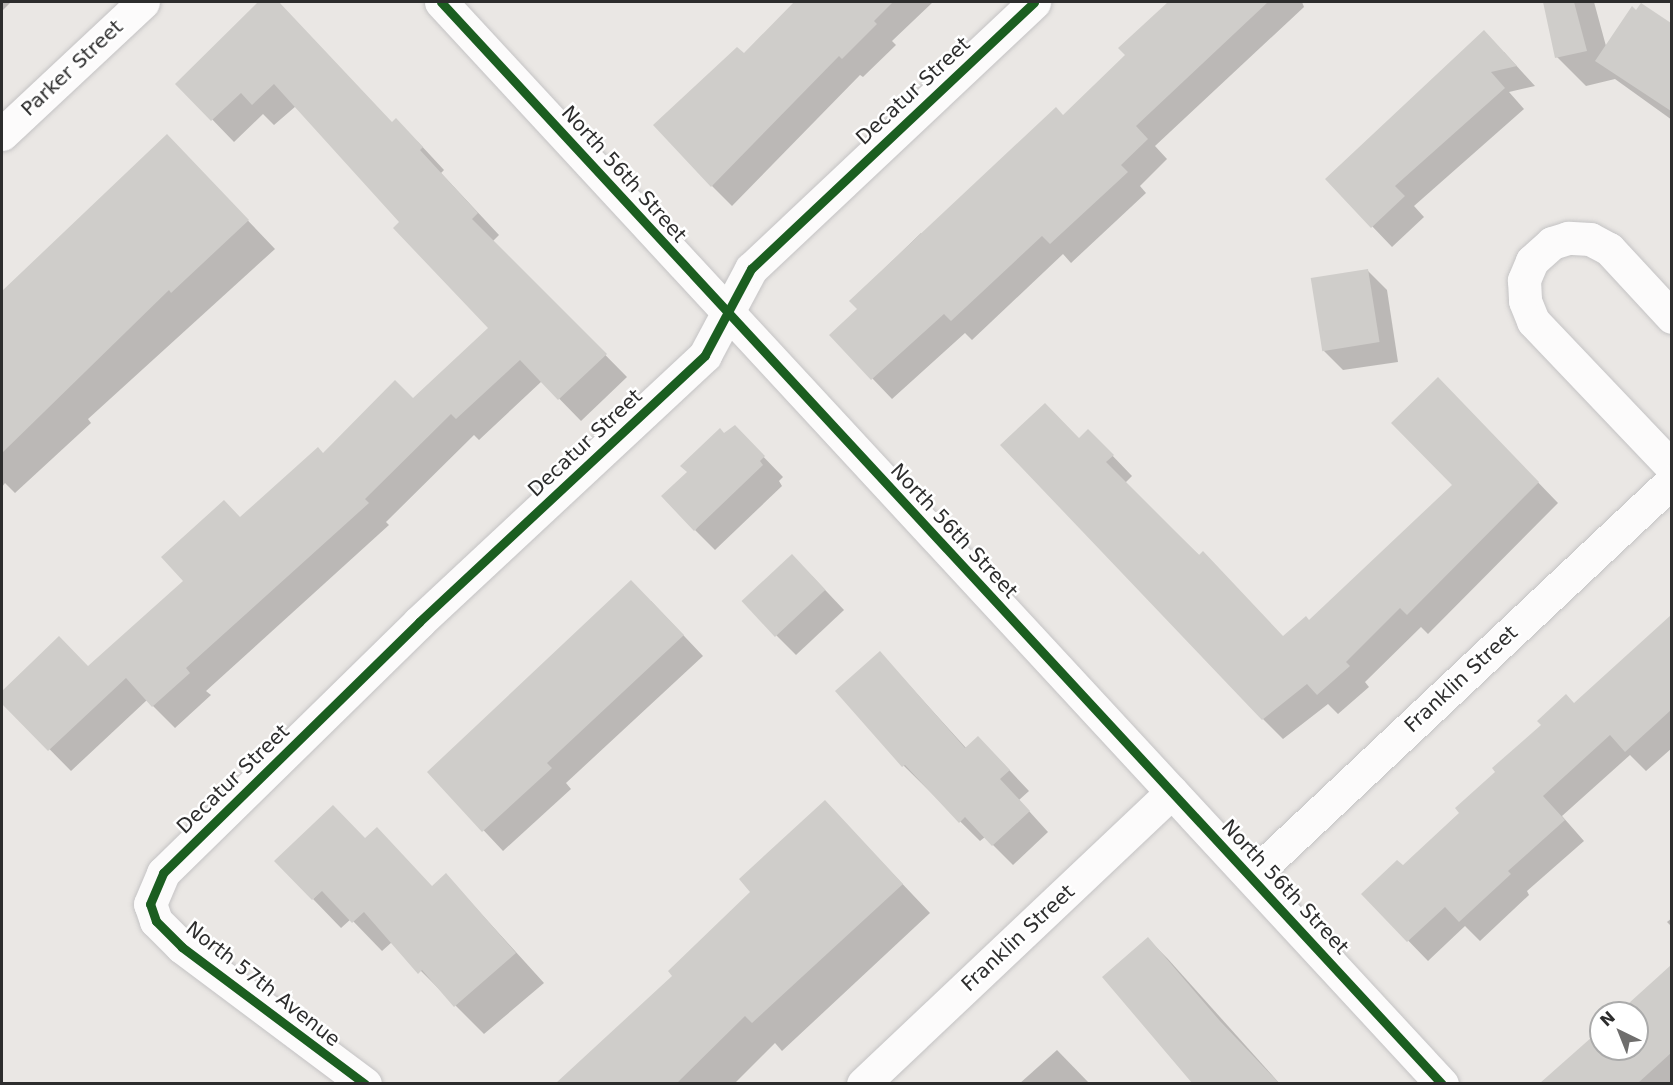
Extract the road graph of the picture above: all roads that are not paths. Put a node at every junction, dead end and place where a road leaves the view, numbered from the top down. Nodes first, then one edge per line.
1 (143, 2) edge
2 (441, 2) edge
3 (1034, 2) edge
4 (2, 134) edge
5 (727, 313) junction
6 (1671, 317) edge
7 (1671, 467) edge
8 (1671, 481) edge
9 (1172, 792) junction
10 (1251, 877) junction
11 (150, 904) joint
12 (364, 1083) edge
13 (863, 1083) edge
14 (1442, 1083) edge

1 - 4 street, Parker Street
2 - 5 street, North 56th Street
3 - 5 street, Decatur Street
5 - 9 street, North 56th Street
5 - 11 street, Decatur Street
6 - 7 street
8 - 10 street, Franklin Street
9 - 10 street, North 56th Street
9 - 13 street, Franklin Street
10 - 14 street, North 56th Street
11 - 12 street, North 57th Avenue

